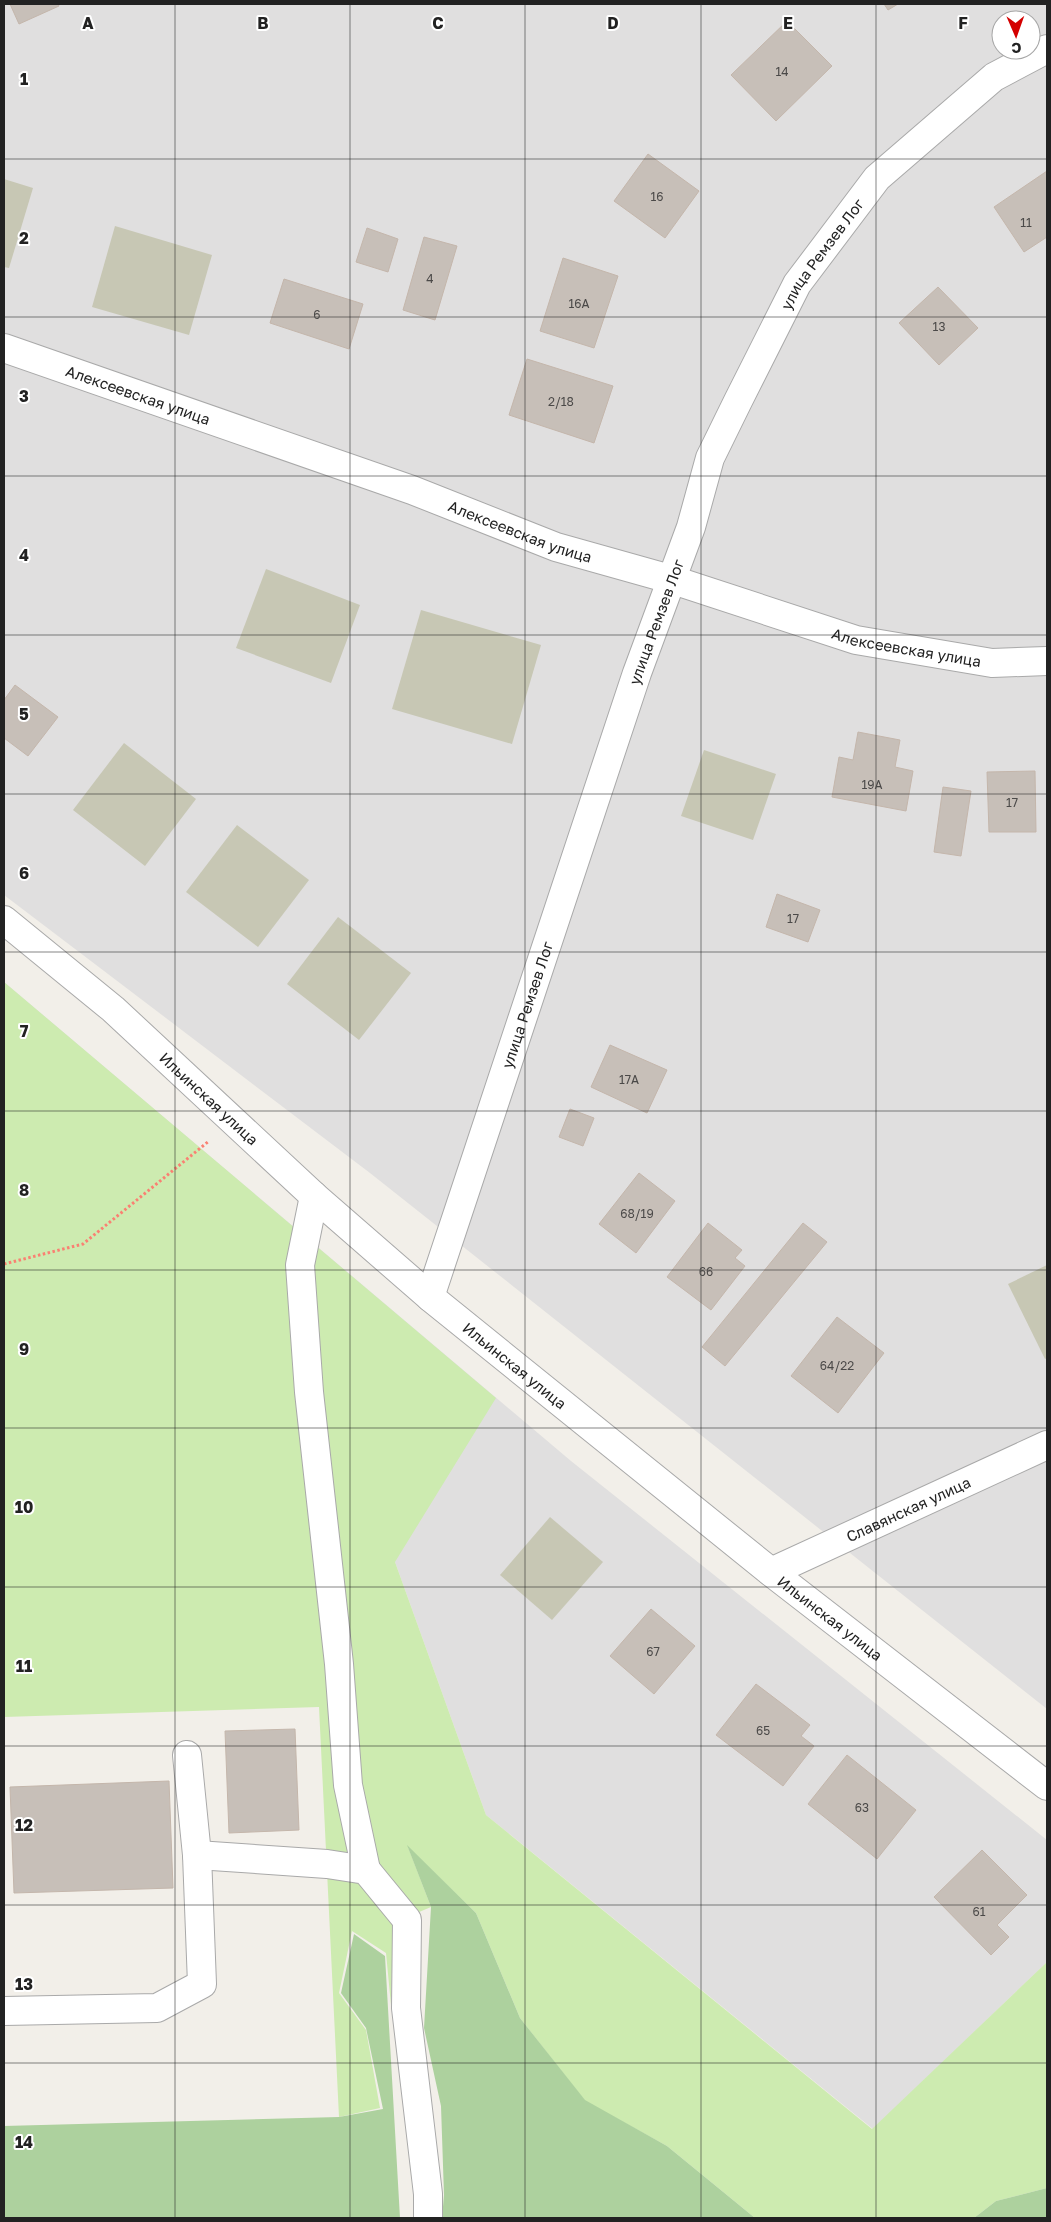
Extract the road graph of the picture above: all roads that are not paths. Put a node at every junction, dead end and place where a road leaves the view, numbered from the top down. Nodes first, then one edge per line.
1 (1047, 49) edge
2 (4, 348) edge
3 (670, 579) junction
4 (1047, 662) edge
5 (4, 920) edge
6 (314, 1196) junction
7 (430, 1297) junction
8 (1047, 1445) edge
9 (771, 1572) junction
10 (187, 1755) dead end
11 (1047, 1786) edge
12 (196, 1855) junction
13 (366, 1870) junction
14 (4, 2011) edge
15 (428, 2218) edge

1 - 3 street, улица Ремзев Лог
2 - 3 street, Алексеевская улица
3 - 4 street, Алексеевская улица
3 - 7 street, улица Ремзев Лог
5 - 6 street, Ильинская улица
6 - 7 street, Ильинская улица
6 - 13 street
7 - 9 street, Ильинская улица
8 - 9 street, Славянская улица
9 - 11 street, Ильинская улица
10 - 12 street
12 - 13 street
12 - 14 street
13 - 15 street

